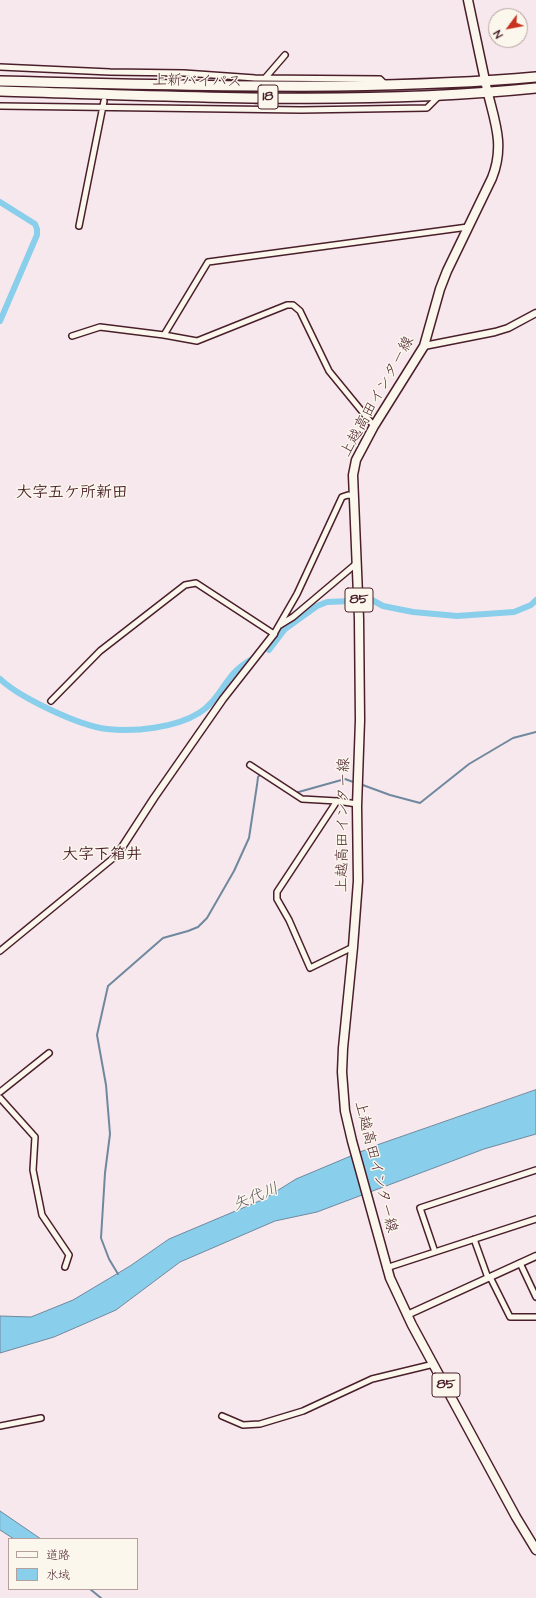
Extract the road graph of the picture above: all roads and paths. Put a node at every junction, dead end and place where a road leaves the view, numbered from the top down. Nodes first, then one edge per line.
1 (468, 0) edge
2 (285, 55) dead end
3 (0, 67) edge
4 (266, 77) junction
5 (536, 77) edge
6 (0, 81) edge
7 (486, 82) junction
8 (386, 85) junction
9 (536, 88) edge
10 (0, 91) edge
11 (488, 93) junction
12 (441, 94) junction
13 (104, 101) dead end
14 (0, 106) edge
15 (103, 108) junction
16 (79, 226) dead end
17 (468, 227) junction
18 (536, 313) edge
19 (164, 335) junction
20 (72, 336) dead end
21 (424, 346) junction
22 (374, 426) junction
23 (354, 496) junction
24 (357, 563) junction
25 (279, 626) junction
26 (274, 634) junction
27 (51, 701) dead end
28 (250, 765) dead end
29 (337, 801) junction
30 (357, 804) junction
31 (117, 855) joint
32 (354, 947) junction
33 (0, 951) edge
34 (49, 1053) dead end
35 (0, 1092) edge
36 (0, 1098) edge
37 (536, 1170) edge
38 (536, 1220) edge
39 (474, 1239) junction
40 (435, 1252) junction
41 (536, 1256) edge
42 (520, 1263) junction
43 (65, 1267) dead end
44 (386, 1268) junction
45 (489, 1277) junction
46 (536, 1296) edge
47 (407, 1315) junction
48 (536, 1317) edge
49 (434, 1364) junction
50 (222, 1416) dead end
51 (41, 1418) dead end
52 (0, 1426) edge
53 (536, 1550) edge

1 - 7 main road, 上越高田インター線
2 - 4 street
3 - 4 street
4 - 8 street
5 - 7 highway, 上新バイパス / 18
6 - 8 highway, 上新バイパス / 18
7 - 8 highway, 上新バイパス / 18
7 - 11 main road, 上越高田インター線
9 - 11 highway, 上新バイパス / 18
10 - 12 highway, 上新バイパス / 18
11 - 12 highway, 上新バイパス / 18
11 - 17 main road, 上越高田インター線 / 85
12 - 15 street
13 - 15 street
14 - 15 street
15 - 16 street
17 - 19 street
17 - 21 main road, 上越高田インター線 / 85
18 - 21 street
19 - 20 street
19 - 22 street
21 - 22 main road, 上越高田インター線 / 85
22 - 23 main road, 上越高田インター線 / 85
23 - 24 main road, 上越高田インター線 / 85
23 - 25 street
24 - 25 street
24 - 30 main road, 上越高田インター線 / 85
25 - 26 street
26 - 27 street
26 - 31 street
28 - 29 street
29 - 30 street
29 - 32 street
30 - 32 main road, 上越高田インター線 / 85
31 - 33 street
32 - 44 main road, 上越高田インター線 / 85
34 - 35 street
36 - 43 street
37 - 40 street
38 - 39 street
39 - 40 street
39 - 45 street
40 - 44 street
41 - 42 street
42 - 45 street
42 - 46 street
44 - 47 main road, 上越高田インター線 / 85
45 - 47 street
45 - 48 street
47 - 49 main road, 上越高田インター線 / 85
49 - 50 street
49 - 53 main road, 上越高田インター線 / 85
51 - 52 street

